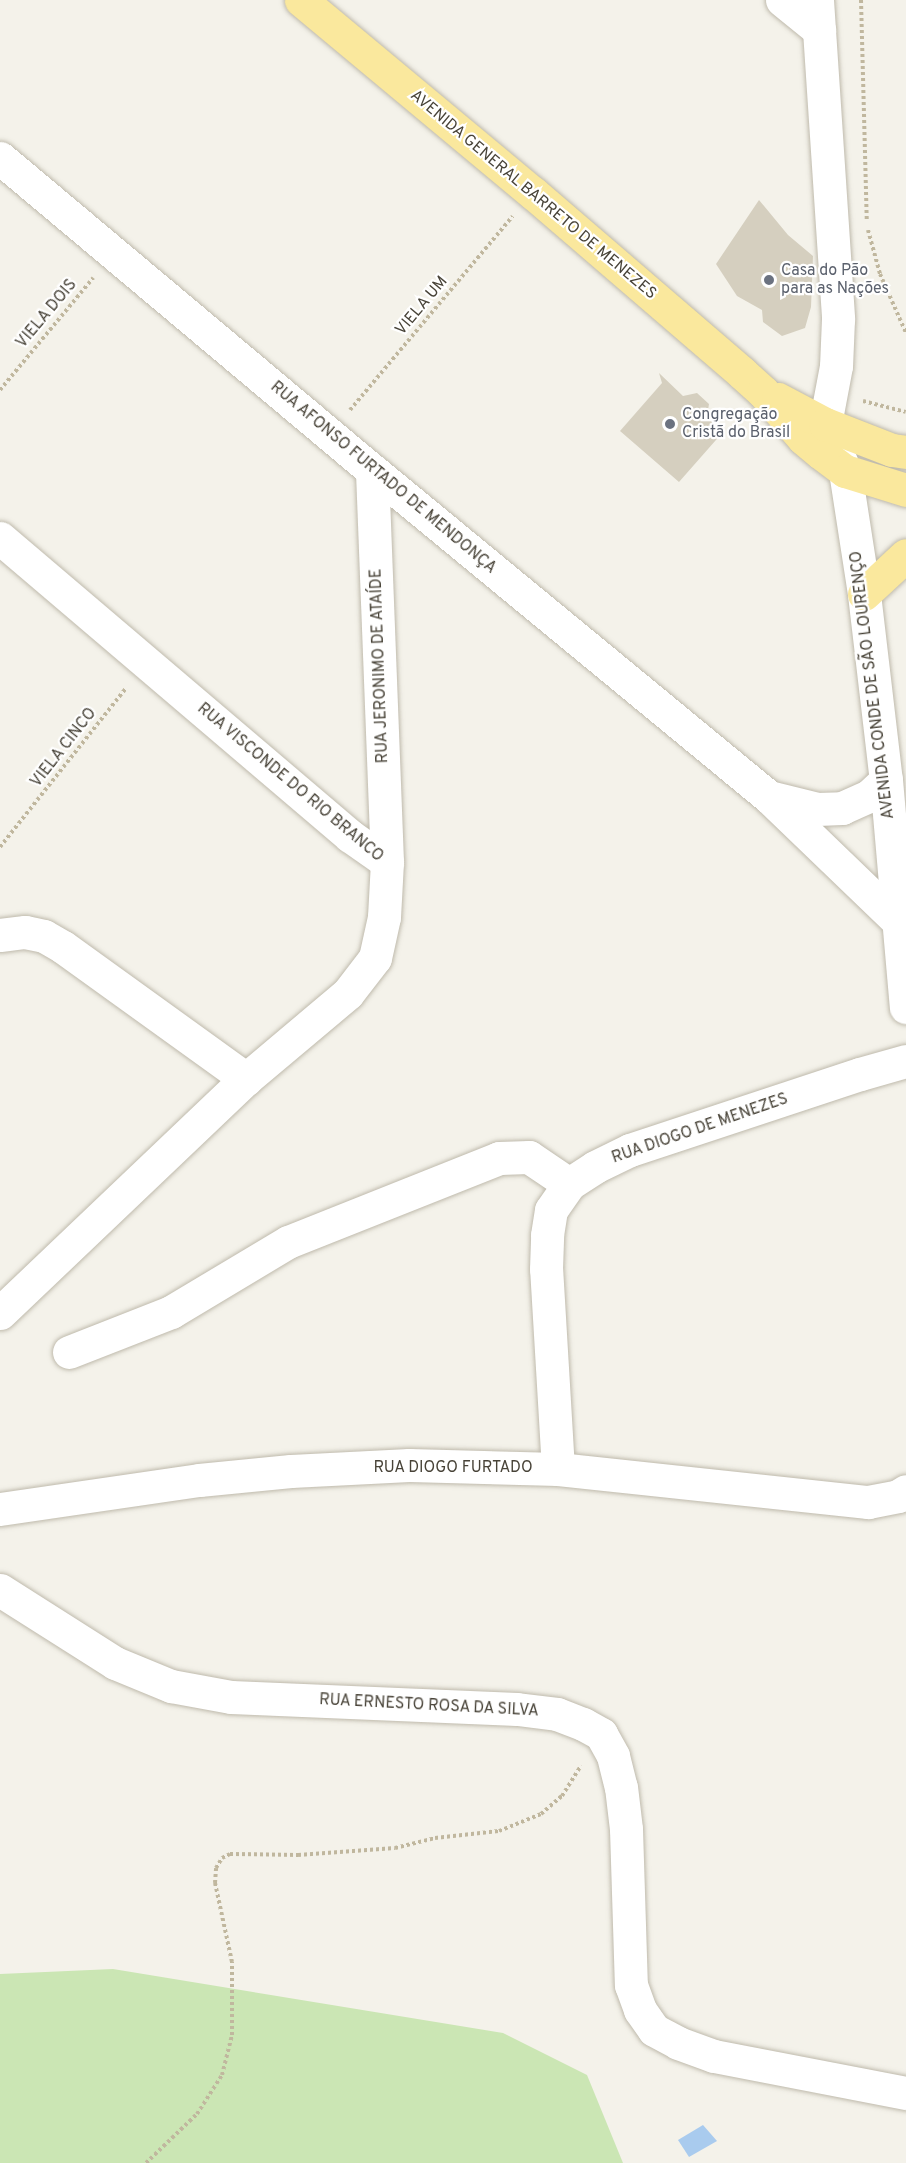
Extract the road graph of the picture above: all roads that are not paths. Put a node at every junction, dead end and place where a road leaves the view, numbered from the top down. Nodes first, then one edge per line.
1 (301, 0) edge
2 (782, 0) edge
3 (818, 15) edge
4 (0, 158) edge
5 (763, 392) junction
6 (825, 424) junction
7 (906, 452) edge
8 (372, 470) junction
9 (845, 471) junction
10 (906, 490) edge
11 (0, 538) edge
12 (906, 555) edge
13 (864, 594) junction
14 (886, 780) junction
15 (768, 797) junction
16 (387, 862) junction
17 (899, 922) junction
18 (0, 935) edge
19 (906, 1007) edge
20 (906, 1061) edge
21 (246, 1079) junction
22 (569, 1184) junction
23 (0, 1313) edge
24 (69, 1352) dead end
25 (558, 1469) junction
26 (906, 1491) edge
27 (0, 1509) edge
28 (0, 1590) edge
29 (906, 2093) edge

1 - 5 main road, AVENIDA GENERAL BARRETO DE MENEZES
2 - 3 street
3 - 6 street
4 - 8 street, RUA AFONSO FURTADO DE MENDONÇA
5 - 6 main road
5 - 9 main road
6 - 7 main road
6 - 9 street, AVENIDA CONDE DE SÃO LOURENÇO
8 - 15 street, RUA AFONSO FURTADO DE MENDONÇA
8 - 16 street, RUA JERONIMO DE ATAÍDE
9 - 10 main road
9 - 13 street, AVENIDA CONDE DE SÃO LOURENÇO
11 - 16 street, RUA VISCONDE DO RIO BRANCO
12 - 13 main road
13 - 14 street, AVENIDA CONDE DE SÃO LOURENÇO
14 - 15 street, RUA AFONSO FURTADO DE MENDONÇA
14 - 17 street, AVENIDA CONDE DE SÃO LOURENÇO
15 - 17 street, RUA AFONSO FURTADO DE MENDONÇA
16 - 21 street, RUA VISCONDE DO RIO BRANCO
17 - 19 street, AVENIDA CONDE DE SÃO LOURENÇO
18 - 21 street
20 - 22 street, RUA DIOGO DE MENEZES
21 - 23 street, RUA VISCONDE DO RIO BRANCO
22 - 24 street
22 - 25 street, RUA DIOGO DE MENEZES
25 - 26 street, RUA DIOGO FURTADO
25 - 27 street, RUA DIOGO FURTADO
28 - 29 street, RUA ERNESTO ROSA DA SILVA

